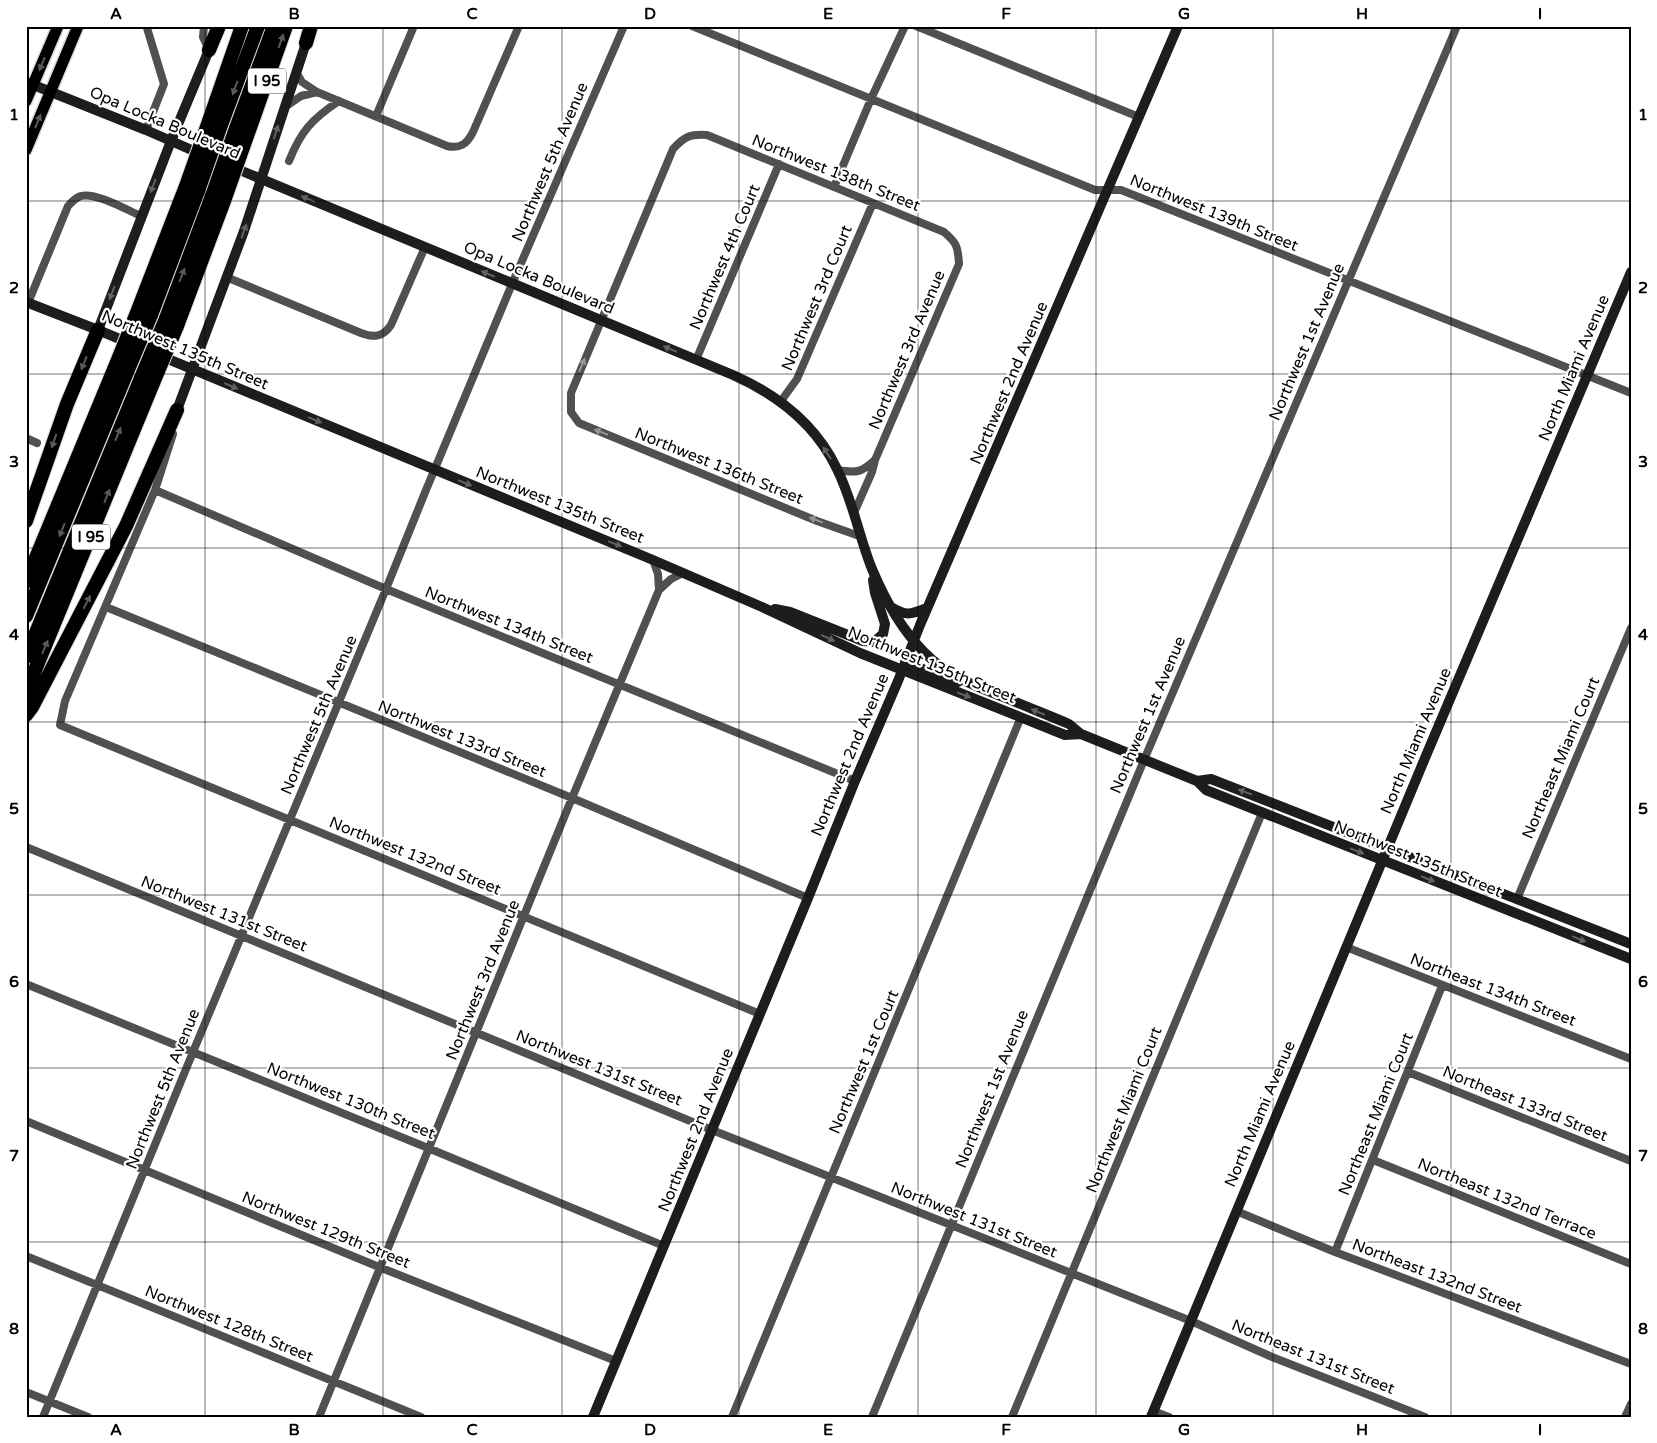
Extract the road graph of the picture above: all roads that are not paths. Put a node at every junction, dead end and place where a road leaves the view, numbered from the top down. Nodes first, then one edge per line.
1 (58, 26) edge
2 (78, 26) edge
3 (148, 26) edge
4 (204, 26) edge
5 (219, 26) edge
6 (242, 26) edge
7 (258, 26) edge
8 (274, 26) edge
9 (286, 26) edge
10 (312, 26) edge
11 (414, 26) edge
12 (519, 26) edge
13 (624, 26) edge
14 (692, 26) edge
15 (905, 26) edge
16 (916, 26) edge
17 (1178, 26) edge
18 (1457, 26) edge
19 (306, 43) joint
20 (209, 50) junction
21 (296, 72) junction
22 (30, 83) edge
23 (50, 91) junction
24 (317, 92) junction
25 (871, 99) junction
26 (26, 101) edge
27 (339, 101) junction
28 (285, 107) junction
29 (376, 116) junction
30 (1140, 117) junction
31 (215, 123) junction
32 (146, 130) junction
33 (241, 134) junction
34 (170, 141) junction
35 (26, 150) edge
36 (289, 161) dead end
37 (779, 164) junction
38 (262, 179) junction
39 (834, 187) junction
40 (1108, 191) junction
41 (873, 203) junction
42 (142, 216) junction
43 (425, 247) junction
44 (958, 250) joint
45 (1631, 272) edge
46 (226, 277) junction
47 (1348, 281) junction
48 (512, 284) junction
49 (27, 303) edge
50 (601, 320) junction
51 (98, 330) junction
52 (696, 360) junction
53 (121, 369) junction
54 (193, 370) junction
55 (1587, 375) junction
56 (147, 380) junction
57 (1631, 393) edge
58 (781, 401) junction
59 (177, 410) junction
60 (26, 438) edge
61 (37, 443) dead end
62 (875, 460) junction
63 (434, 470) junction
64 (838, 470) junction
65 (155, 490) junction
66 (854, 513) junction
67 (26, 521) edge
68 (862, 537) junction
69 (653, 560) junction
70 (872, 569) junction
71 (683, 573) junction
72 (26, 582) edge
73 (386, 589) junction
74 (660, 590) junction
75 (890, 606) junction
76 (106, 607) junction
77 (762, 607) junction
78 (927, 608) junction
79 (26, 616) edge
80 (1631, 628) edge
81 (914, 641) junction
82 (26, 656) edge
83 (904, 666) junction
84 (620, 684) junction
85 (970, 684) junction
86 (26, 692) edge
87 (338, 704) junction
88 (29, 711) edge
89 (1021, 717) junction
90 (1081, 734) junction
91 (1144, 760) junction
92 (855, 781) junction
93 (1197, 781) junction
94 (572, 798) junction
95 (1262, 813) junction
96 (290, 820) junction
97 (1316, 820) junction
98 (26, 847) edge
99 (1388, 848) junction
100 (1383, 861) junction
101 (808, 898) junction
102 (1517, 899) junction
103 (524, 916) junction
104 (241, 936) junction
105 (1630, 941) edge
106 (1346, 947) junction
107 (1631, 959) edge
108 (26, 984) edge
109 (1442, 986) junction
110 (760, 1014) junction
111 (476, 1033) junction
112 (193, 1052) junction
113 (1631, 1058) edge
114 (1408, 1072) junction
115 (26, 1121) edge
116 (712, 1130) junction
117 (428, 1148) junction
118 (1373, 1160) junction
119 (1631, 1161) edge
120 (145, 1170) junction
121 (831, 1177) junction
122 (1236, 1211) junction
123 (951, 1225) junction
124 (664, 1246) junction
125 (1335, 1252) junction
126 (26, 1256) edge
127 (1631, 1264) edge
128 (379, 1267) junction
129 (1072, 1273) junction
130 (98, 1286) junction
131 (1191, 1321) junction
132 (616, 1361) junction
133 (1631, 1364) edge
134 (334, 1381) junction
135 (26, 1392) edge
136 (50, 1401) junction
137 (1631, 1404) edge
138 (1152, 1414) edge
139 (43, 1417) edge
140 (88, 1417) edge
141 (319, 1417) edge
142 (421, 1417) edge
143 (593, 1417) edge
144 (732, 1417) edge
145 (872, 1417) edge
146 (1012, 1417) edge
147 (1168, 1417) edge
148 (1425, 1417) edge
149 (1625, 1417) edge

1 -> 22 main road
2 - 23 main road
3 - 32 street
4 - 20 street
5 - 20 highway
6 - 31 highway, I 95
7 -> 31 highway
8 - 33 highway
33 -> 9 highway, I 95
10 - 19 highway
11 - 29 street
12 - 29 street
13 - 48 street, Northwest 5th Avenue
14 - 25 street, Northwest 139th Street
15 - 25 street
16 - 30 street
17 - 30 main road, Northwest 2nd Avenue
18 - 47 street, Northwest 1st Avenue
19 - 21 main road
20 - 34 main road
21 - 24 street
21 - 28 main road
22 - 23 main road, Opa Locka Boulevard
22 - 26 main road
23 - 32 main road, Opa Locka Boulevard
35 -> 23 main road
24 - 27 street
24 - 28 street
25 - 39 street
25 - 40 street, Northwest 139th Street
27 - 29 street
27 - 36 street
38 -> 28 main road
30 - 40 main road, Northwest 2nd Avenue
31 - 53 highway, I 95, bridge
32 - 34 main road, Opa Locka Boulevard
56 -> 33 highway, I 95, bridge
34 - 38 main road, Opa Locka Boulevard
34 -> 42 main road
37 - 39 street, Northwest 138th Street
37 - 50 street, Northwest 138th Street
37 - 52 street, Northwest 4th Court
43 -> 38 main road, Opa Locka Boulevard
46 -> 38 main road
39 - 41 street, Northwest 138th Street
40 - 47 street, Northwest 139th Street
40 - 78 main road, Northwest 2nd Avenue
41 - 44 street, Northwest 138th Street
41 - 58 street, Northwest 3rd Court
42 - 49 street
42 -> 51 main road
43 - 46 street
48 -> 43 main road, Opa Locka Boulevard
44 - 62 street, Northwest 3rd Avenue
45 - 55 main road, North Miami Avenue
46 - 54 main road
47 - 55 street, Northwest 139th Street
47 - 91 street, Northwest 1st Avenue
48 - 50 main road, Opa Locka Boulevard
48 - 63 street, Northwest 5th Avenue
49 - 51 main road, Northwest 135th Street
52 -> 50 main road, Opa Locka Boulevard
68 -> 50 street, Northwest 136th Street
51 - 54 main road, Northwest 135th Street
51 -> 67 highway
52 - 58 main road, Opa Locka Boulevard
53 - 72 highway, I 95
53 -> 79 highway
54 - 59 main road
54 -> 63 main road, Northwest 135th Street
55 - 57 street, Northwest 139th Street
55 - 99 main road, North Miami Avenue
82 -> 56 highway
86 -> 56 highway, I 95
64 -> 58 main road, Opa Locka Boulevard
59 - 65 street
88 -> 59 highway
60 - 61 street
62 - 64 street
62 - 66 street, Northwest 3rd Avenue
63 -> 69 main road, Northwest 135th Street
63 - 73 street, Northwest 5th Avenue
64 - 66 main road, Opa Locka Boulevard
65 - 73 street, Northwest 134th Street
65 - 76 street
66 - 68 main road, Opa Locka Boulevard
68 - 70 main road, Opa Locka Boulevard
69 - 71 main road, Northwest 135th Street
69 - 74 street
70 - 75 main road, Opa Locka Boulevard
70 - 77 main road
71 - 74 street, Northwest 3rd Avenue
71 - 77 main road, Northwest 135th Street
73 - 84 street, Northwest 134th Street
73 - 87 street, Northwest 5th Avenue
74 - 84 street, Northwest 3rd Avenue
75 - 78 main road
75 - 81 main road, Opa Locka Boulevard
76 - 87 street, Northwest 133rd Street
76 - 96 street, Northwest 132nd Street
77 -> 83 main road, Northwest 135th Street
78 - 81 main road, Northwest 2nd Avenue
80 - 102 street, Northeast Miami Court
81 - 83 main road, Northwest 2nd Avenue
81 - 85 main road, Northwest 135th Street
83 - 85 main road
83 -> 89 main road, Northwest 135th Street
83 - 92 main road, Northwest 2nd Avenue
84 - 92 street, Northwest 134th Street
84 - 94 street, Northwest 3rd Avenue
90 -> 85 main road, Northwest 135th Street
87 - 94 street, Northwest 133rd Street
87 - 96 street, Northwest 5th Avenue
89 - 90 main road, Northwest 135th Street
89 - 121 street, Northwest 1st Court
90 - 91 main road, Northwest 135th Street
91 - 93 main road, Northwest 135th Street
91 - 123 street, Northwest 1st Avenue
92 - 101 main road, Northwest 2nd Avenue
93 - 95 main road, Northwest 135th Street
97 -> 93 main road, Northwest 135th Street
94 - 101 street, Northwest 133rd Street
94 - 103 street, Northwest 3rd Avenue
95 - 97 main road
95 -> 100 main road, Northwest 135th Street
95 - 129 street, Northwest Miami Court
96 - 103 street, Northwest 132nd Street
96 - 104 street, Northwest 5th Avenue
97 - 99 main road, Northwest 135th Street
98 - 104 street, Northwest 131st Street
99 - 100 main road, North Miami Avenue
99 - 102 main road, Northwest 135th Street
100 - 106 main road, North Miami Avenue
100 -> 107 main road, Northwest 135th Street
101 - 110 main road, Northwest 2nd Avenue
102 - 105 main road, Northwest 135th Street
103 - 110 street, Northwest 132nd Street
103 - 111 street, Northwest 3rd Avenue
104 - 111 street, Northwest 131st Street
104 - 112 street, Northwest 5th Avenue
106 - 109 street, Northeast 134th Street
106 - 122 main road, North Miami Avenue
108 - 112 street, Northwest 130th Street
109 - 113 street, Northeast 134th Street
109 - 114 street, Northeast Miami Court
110 - 116 main road, Northwest 2nd Avenue
111 - 116 street, Northwest 131st Street
111 - 117 street, Northwest 3rd Avenue
112 - 117 street, Northwest 130th Street
112 - 120 street, Northwest 5th Avenue
114 - 118 street, Northeast Miami Court
114 - 119 street, Northeast 133rd Street
115 - 120 street, Northwest 129th Street
116 - 121 street, Northwest 131st Street
116 - 124 main road, Northwest 2nd Avenue
117 - 124 street, Northwest 130th Street
117 - 128 street, Northwest 3rd Avenue
118 - 125 street, Northeast Miami Court
118 - 127 street, Northeast 132nd Terrace
120 - 128 street, Northwest 129th Street
120 - 130 street, Northwest 5th Avenue
121 - 123 street, Northwest 131st Street
121 - 144 street, Northwest 1st Court
122 - 125 street, Northeast 132nd Street
122 - 131 main road, North Miami Avenue
123 - 129 street, Northwest 131st Street
123 - 145 street, Northwest 1st Avenue
124 - 132 main road, Northwest 2nd Avenue
125 - 133 street, Northeast 132nd Street
126 - 130 street, Northwest 128th Street
128 - 132 street, Northwest 129th Street
128 - 134 street, Northwest 3rd Avenue
129 - 131 street, Northwest 131st Street
129 - 146 street, Northwest Miami Court
130 - 134 street, Northwest 128th Street
130 - 136 street, Northwest 5th Avenue
131 - 138 main road, North Miami Avenue
131 - 148 street, Northeast 131st Street
132 - 143 main road, Northwest 2nd Avenue
134 - 141 street, Northwest 3rd Avenue
134 - 142 street, Northwest 128th Street
135 - 136 street
136 - 139 street, Northwest 5th Avenue
136 - 140 street
137 - 149 street
138 - 147 street

